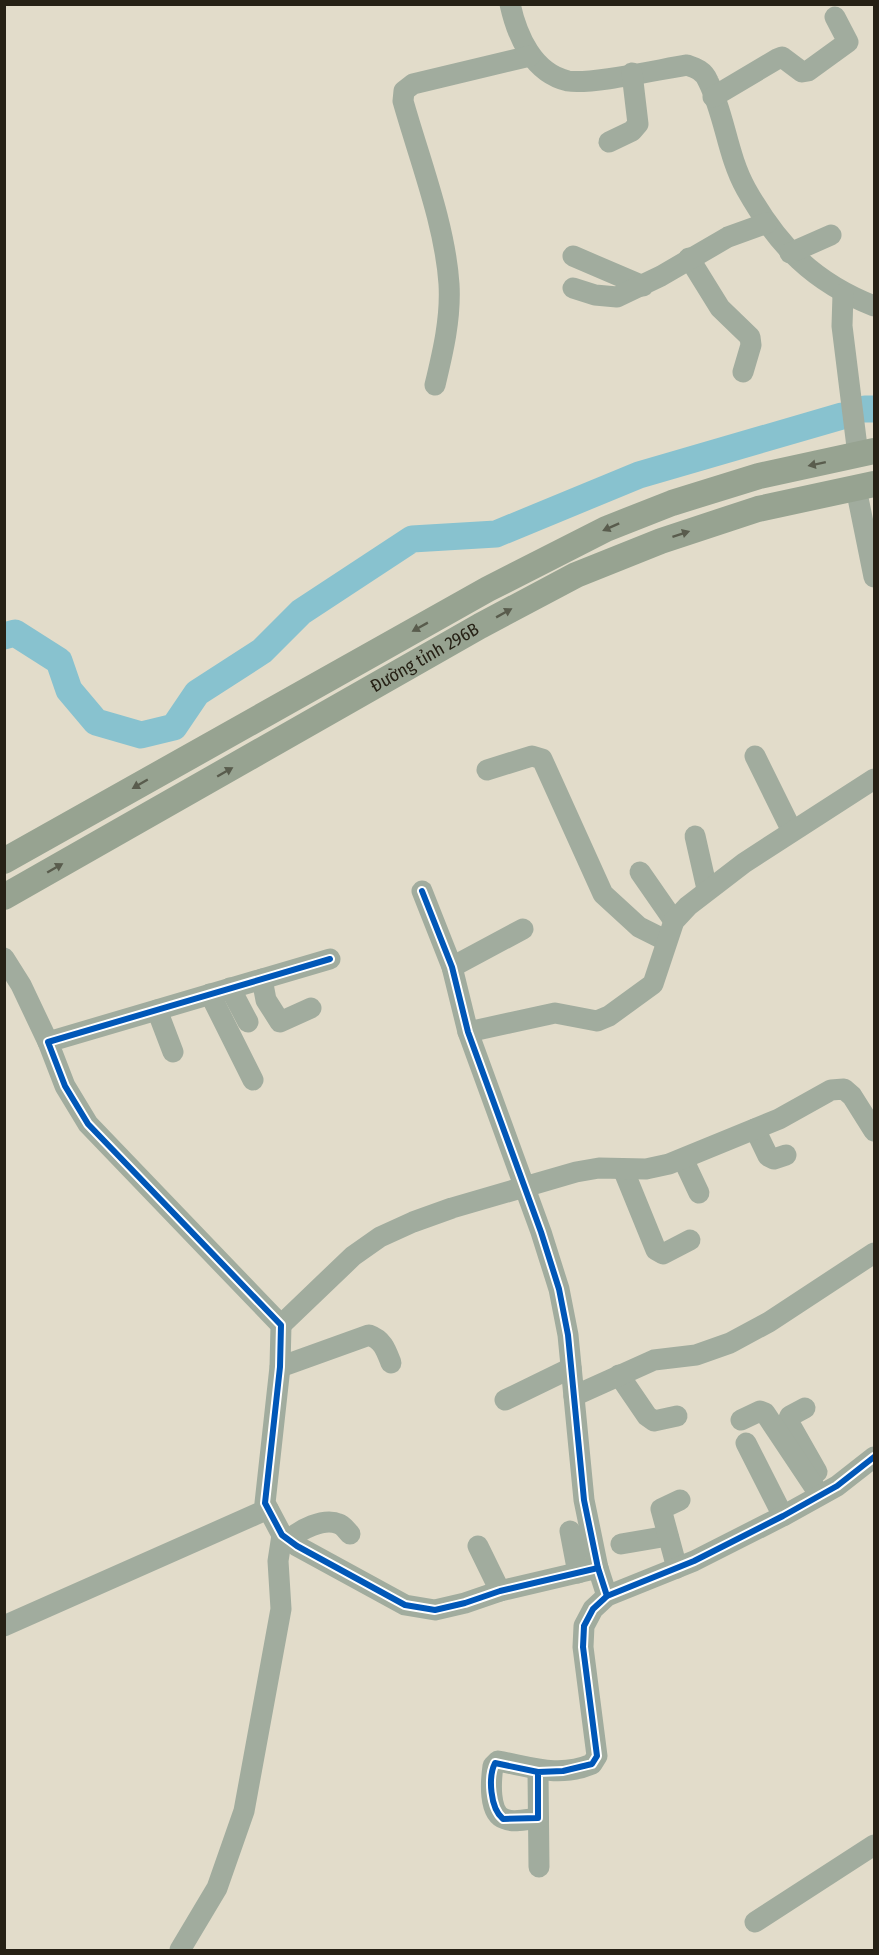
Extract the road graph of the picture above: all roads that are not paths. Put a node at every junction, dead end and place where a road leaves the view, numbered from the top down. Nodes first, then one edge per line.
1 (510, 4) edge
2 (835, 17) dead end
3 (530, 56) junction
4 (632, 73) junction
5 (713, 97) junction
6 (609, 142) dead end
7 (767, 223) junction
8 (831, 234) dead end
9 (790, 253) junction
10 (573, 256) dead end
11 (689, 258) junction
12 (643, 286) junction
13 (573, 288) dead end
14 (843, 294) junction
15 (874, 306) edge
16 (743, 372) dead end
17 (435, 385) dead end
18 (866, 453) edge
19 (865, 486) edge
20 (874, 577) edge
21 (755, 756) dead end
22 (487, 770) dead end
23 (874, 779) edge
24 (792, 831) junction
25 (695, 836) dead end
26 (4, 861) edge
27 (640, 872) dead end
28 (707, 888) junction
29 (422, 891) dead end
30 (4, 897) edge
31 (674, 921) junction
32 (523, 929) dead end
33 (666, 940) junction
34 (4, 958) edge
35 (330, 959) dead end
36 (452, 967) junction
37 (262, 979) junction
38 (230, 988) junction
39 (210, 994) junction
40 (311, 1008) dead end
41 (157, 1010) junction
42 (248, 1022) dead end
43 (468, 1032) junction
44 (48, 1042) junction
45 (173, 1052) dead end
46 (253, 1080) dead end
47 (755, 1129) junction
48 (874, 1131) edge
49 (786, 1155) dead end
50 (683, 1159) junction
51 (623, 1169) junction
52 (524, 1186) junction
53 (699, 1193) dead end
54 (690, 1240) dead end
55 (874, 1253) edge
56 (281, 1324) junction
57 (391, 1363) dead end
58 (280, 1367) junction
59 (571, 1368) junction
60 (620, 1375) junction
61 (574, 1396) junction
62 (505, 1400) dead end
63 (804, 1408) dead end
64 (678, 1416) dead end
65 (741, 1420) dead end
66 (746, 1443) dead end
67 (874, 1458) edge
68 (821, 1492) junction
69 (680, 1500) dead end
70 (268, 1509) junction
71 (783, 1516) junction
72 (570, 1531) dead end
73 (350, 1534) dead end
74 (668, 1536) junction
75 (285, 1537) junction
76 (621, 1544) dead end
77 (478, 1546) dead end
78 (677, 1568) junction
79 (588, 1571) junction
80 (500, 1591) junction
81 (608, 1596) junction
82 (4, 1626) edge
83 (538, 1772) junction
84 (538, 1818) junction
85 (874, 1845) edge
86 (539, 1867) dead end
87 (755, 1922) dead end
88 (180, 1950) edge

1 - 3 street
2 - 5 street
3 - 4 street
3 - 17 street
4 - 5 street
4 - 6 street
5 - 7 street
7 - 9 street
7 - 11 street
8 - 9 street
9 - 14 street
10 - 12 street
11 - 12 street
11 - 16 street
12 - 13 street
14 - 15 street
14 - 18 street
18 -> 26 main road, Đường tỉnh 296B
19 - 20 street
30 -> 19 main road, Đường tỉnh 296B
21 - 24 street
22 - 33 street
23 - 24 street
24 - 28 street
25 - 28 street
27 - 31 street
28 - 31 street
29 - 36 street
31 - 33 street
32 - 36 street
33 - 43 street
34 - 44 street
35 - 37 street
36 - 43 street
37 - 38 street
37 - 40 street
38 - 39 street
38 - 42 street
39 - 41 street
39 - 46 street
41 - 44 street
41 - 45 street
43 - 52 street
44 - 56 street
47 - 48 street
47 - 49 street
47 - 50 street
50 - 51 street
50 - 53 street
51 - 52 street
51 - 54 street
52 - 56 street
52 - 59 street
55 - 60 street
56 - 58 street
57 - 58 street
58 - 70 street
59 - 61 street
59 - 62 street
60 - 61 street
60 - 64 street
61 - 79 street
63 - 68 street
65 - 68 street
66 - 71 street
67 - 68 street
68 - 71 street
69 - 74 street
70 - 75 street
70 - 82 street
71 - 78 street
72 - 79 street
73 - 75 street
74 - 76 street
74 - 78 street
75 - 80 street
75 - 88 street
77 - 80 street
78 - 81 street
79 - 80 street
79 - 81 street
81 - 83 street
83 - 84 street
83 - 84 street
84 - 86 street
85 - 87 street

